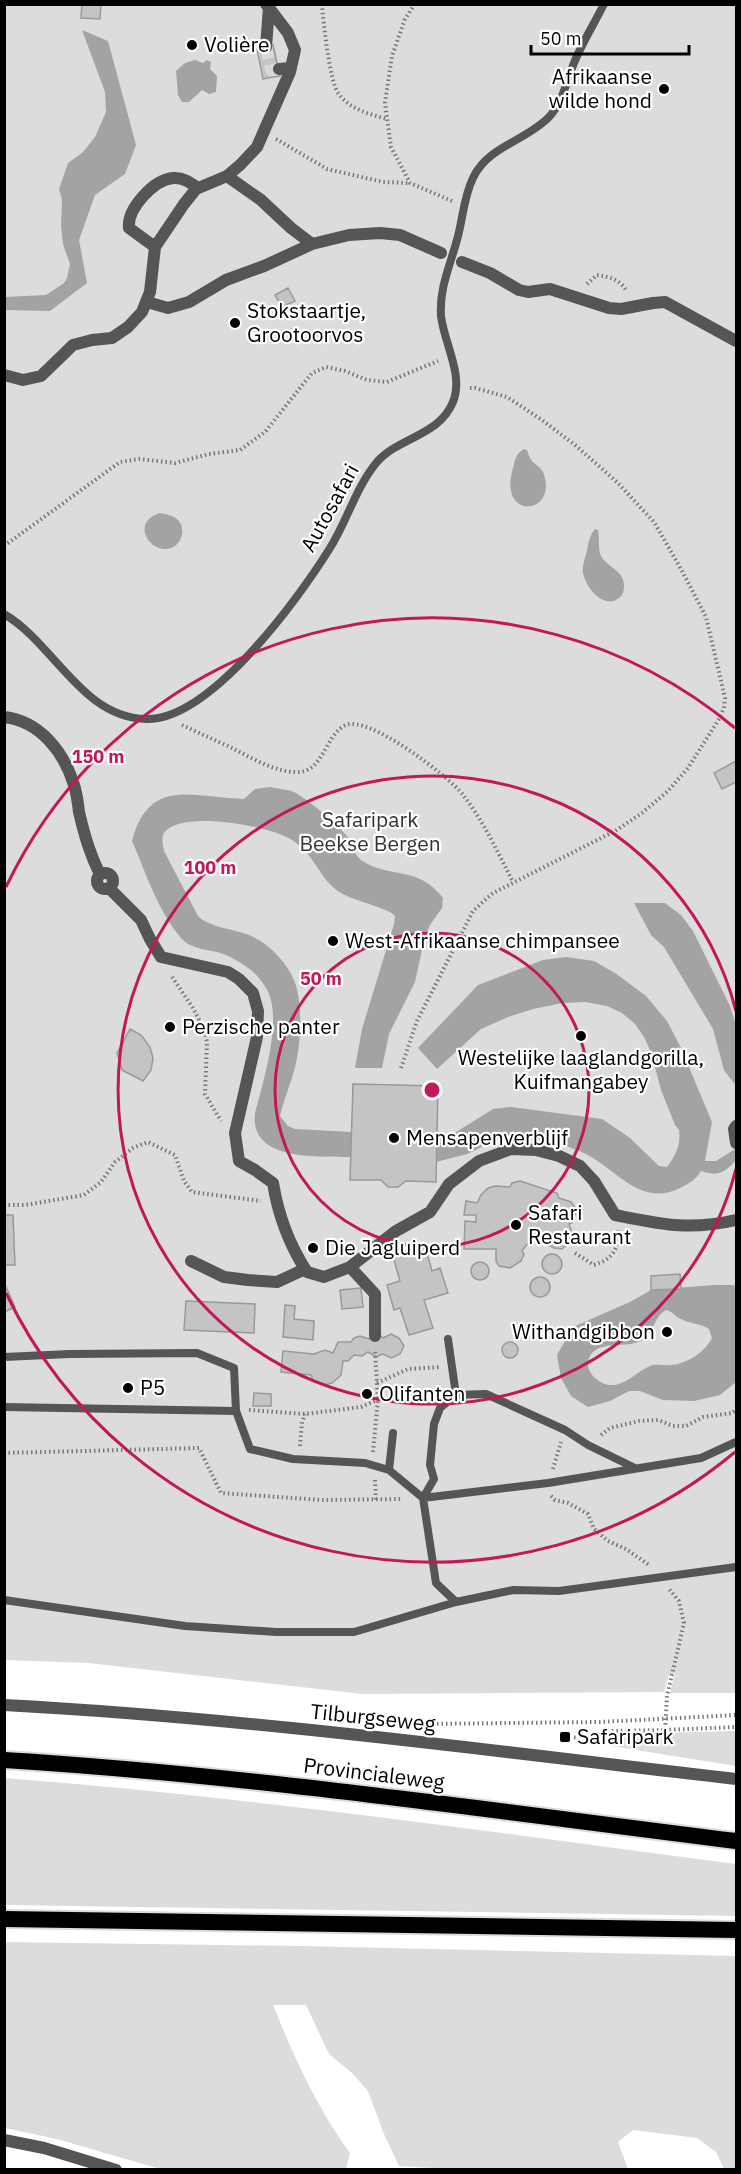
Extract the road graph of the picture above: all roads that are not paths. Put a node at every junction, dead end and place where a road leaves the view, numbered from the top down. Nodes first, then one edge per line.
1 (604, 4) edge
2 (268, 6) edge
3 (266, 46) tunnel mouth
4 (226, 176) junction
5 (198, 188) junction
6 (312, 244) junction
7 (155, 247) junction
8 (441, 253) dead end
9 (462, 262) dead end
10 (147, 302) junction
11 (736, 340) edge
12 (4, 375) edge
13 (4, 614) edge
14 (4, 717) edge
15 (736, 1126) edge
16 (736, 1143) edge
17 (736, 1220) edge
18 (191, 1261) dead end
19 (350, 1267) junction
20 (305, 1269) junction
21 (375, 1336) dead end
22 (448, 1339) dead end
23 (4, 1357) edge
24 (456, 1395) junction
25 (4, 1407) edge
26 (236, 1411) junction
27 (393, 1433) dead end
28 (736, 1442) edge
29 (636, 1468) junction
30 (389, 1470) junction
31 (423, 1498) junction
32 (736, 1567) edge
33 (4, 1600) edge
34 (456, 1602) junction
35 (4, 1705) edge
36 (4, 1760) edge
37 (736, 1779) edge
38 (736, 1841) edge
39 (4, 1919) edge
40 (736, 1930) edge
41 (4, 2140) edge
42 (116, 2169) edge

1 - 13 lane, Autosafari
2 - 3 street
2 - 4 street
4 - 5 street
4 - 6 street
5 - 7 street
5 - 7 street
6 - 8 street
6 - 10 street
7 - 10 street
9 - 11 street
10 - 12 street
14 - 20 street
15 - 16 street
17 - 19 street
18 - 20 street
19 - 20 street
19 - 21 street
22 - 24 lane
23 - 26 lane
24 - 29 lane
24 - 31 lane
25 - 26 lane
26 - 30 lane
27 - 30 lane
28 - 29 lane
29 - 31 lane
30 - 31 lane
31 - 34 lane
32 - 34 lane
33 - 34 lane
35 - 37 street, Tilburgseweg
36 - 38 highway, Provincialeweg
39 - 40 highway
41 - 42 street

